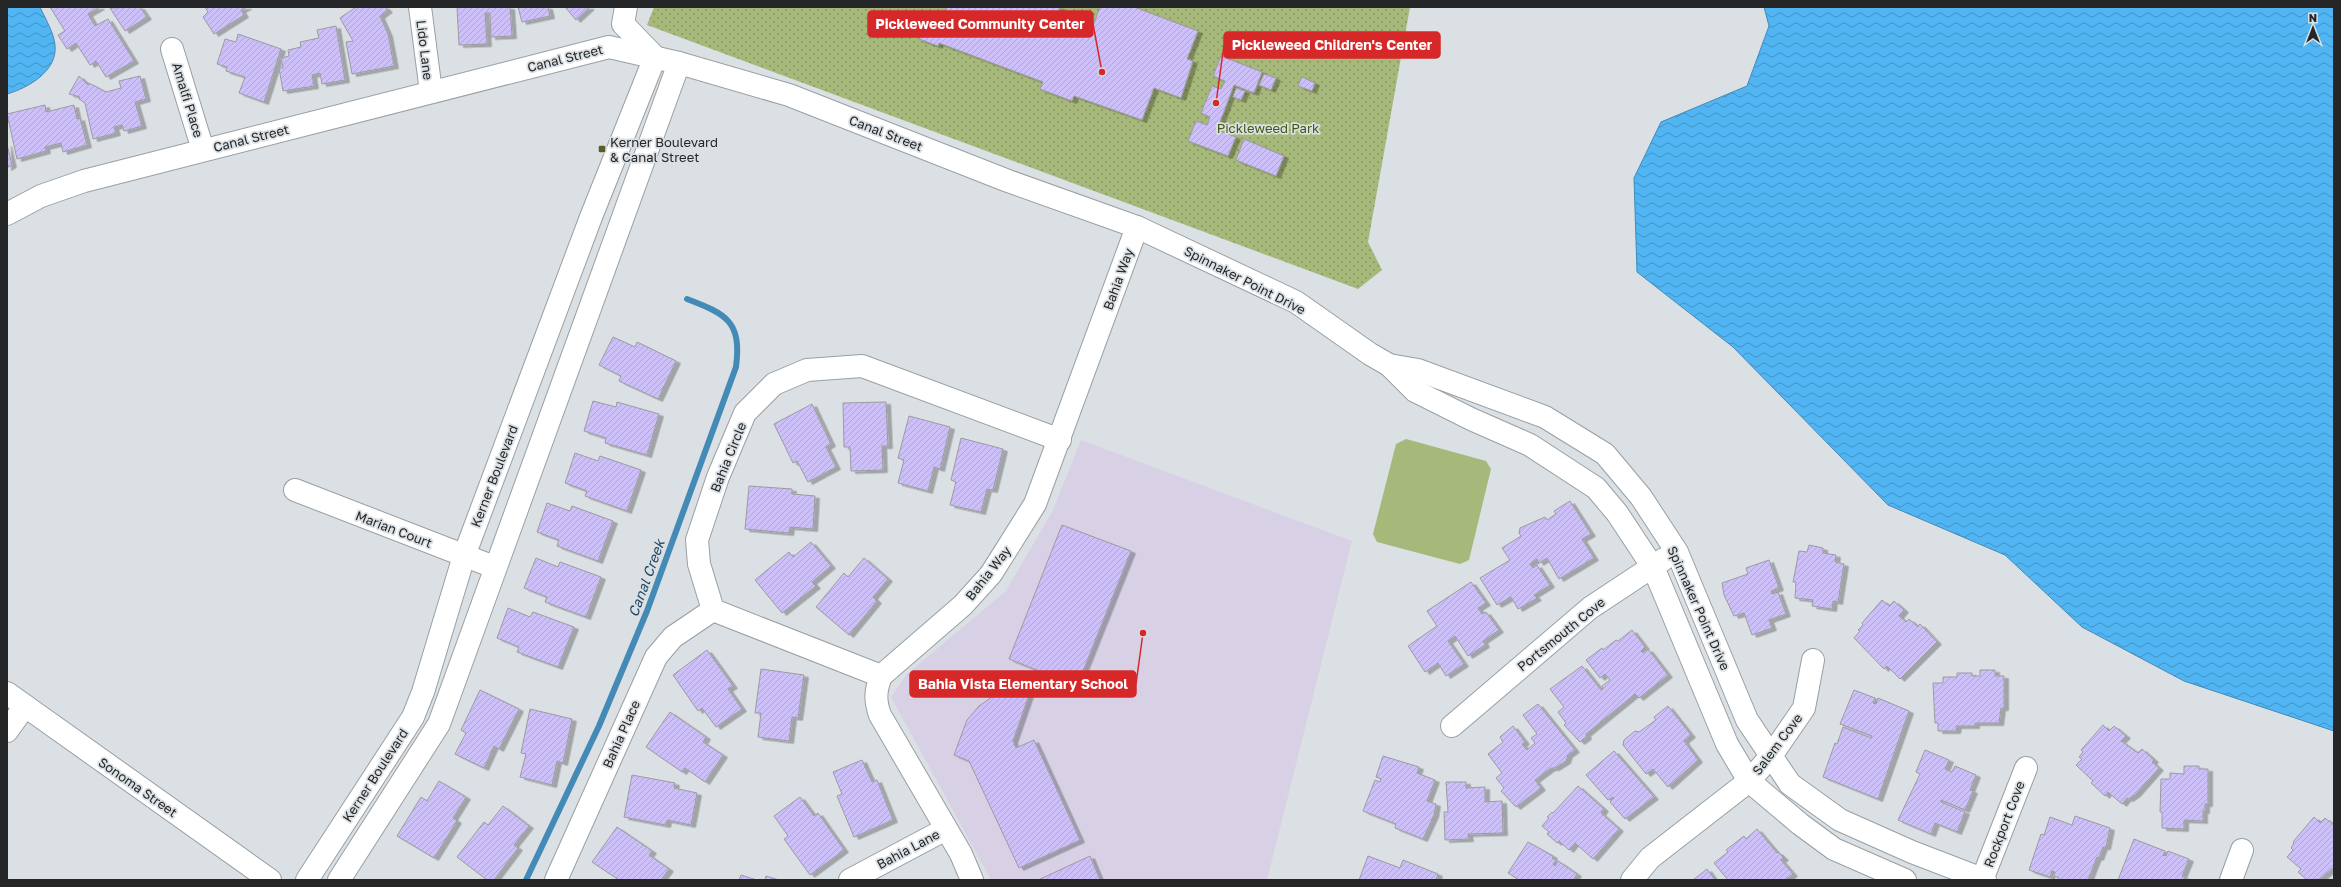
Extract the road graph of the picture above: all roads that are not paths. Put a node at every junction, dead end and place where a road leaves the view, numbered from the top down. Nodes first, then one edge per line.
1 (420, 7) edge
2 (626, 7) edge
3 (172, 49) dead end
4 (655, 57) junction
5 (679, 63) junction
6 (431, 92) junction
7 (203, 150) junction
8 (7, 214) edge
9 (1137, 227) junction
10 (1389, 365) junction
11 (1060, 440) junction
12 (295, 490) dead end
13 (1677, 552) junction
14 (464, 556) junction
15 (1652, 566) junction
16 (494, 567) junction
17 (713, 610) junction
18 (1813, 660) dead end
19 (881, 676) junction
20 (7, 693) edge
21 (25, 706) junction
22 (1452, 726) dead end
23 (7, 731) edge
24 (1771, 756) junction
25 (2026, 768) dead end
26 (1750, 781) junction
27 (946, 829) junction
28 (2242, 850) dead end
29 (270, 880) edge
30 (308, 880) edge
31 (339, 880) edge
32 (556, 880) edge
33 (850, 880) edge
34 (972, 880) edge
35 (1632, 880) edge
36 (1905, 880) edge
37 (1983, 880) edge
38 (2231, 880) edge

1 - 6 street, Lido Lane
2 - 4 street
3 - 7 street, Amalfi Place
4 - 5 street, Canal Street
4 - 6 street, Canal Street
4 - 14 street, Kerner Boulevard
5 - 9 street, Canal Street
5 - 16 street, Kerner Boulevard
6 - 7 street, Canal Street
7 - 8 street, Canal Street
9 - 10 street, Spinnaker Point Drive
9 - 11 street, Bahia Way
10 - 13 street, Spinnaker Point Drive
10 - 15 street, Spinnaker Point Drive
11 - 17 street, Bahia Circle
11 - 19 street, Bahia Way
12 - 14 street, Marian Court
13 - 15 street, Portsmouth Cove
13 - 24 street, Spinnaker Point Drive
14 - 16 street, Marian Court
14 - 30 street, Kerner Boulevard
15 - 22 street, Portsmouth Cove
15 - 26 street, Spinnaker Point Drive
16 - 31 street, Kerner Boulevard
17 - 19 street
17 - 32 street, Bahia Place
18 - 24 street, Salem Cove
19 - 27 street
20 - 21 street, Sonoma Street
21 - 23 street
21 - 29 street, Sonoma Street
24 - 26 street, Salem Cove
24 - 37 street, Spinnaker Point Drive
25 - 37 street, Rockport Cove
26 - 35 street, Salem Cove
26 - 36 street, Spinnaker Point Drive
27 - 33 street, Bahia Lane
27 - 34 street
28 - 38 street

